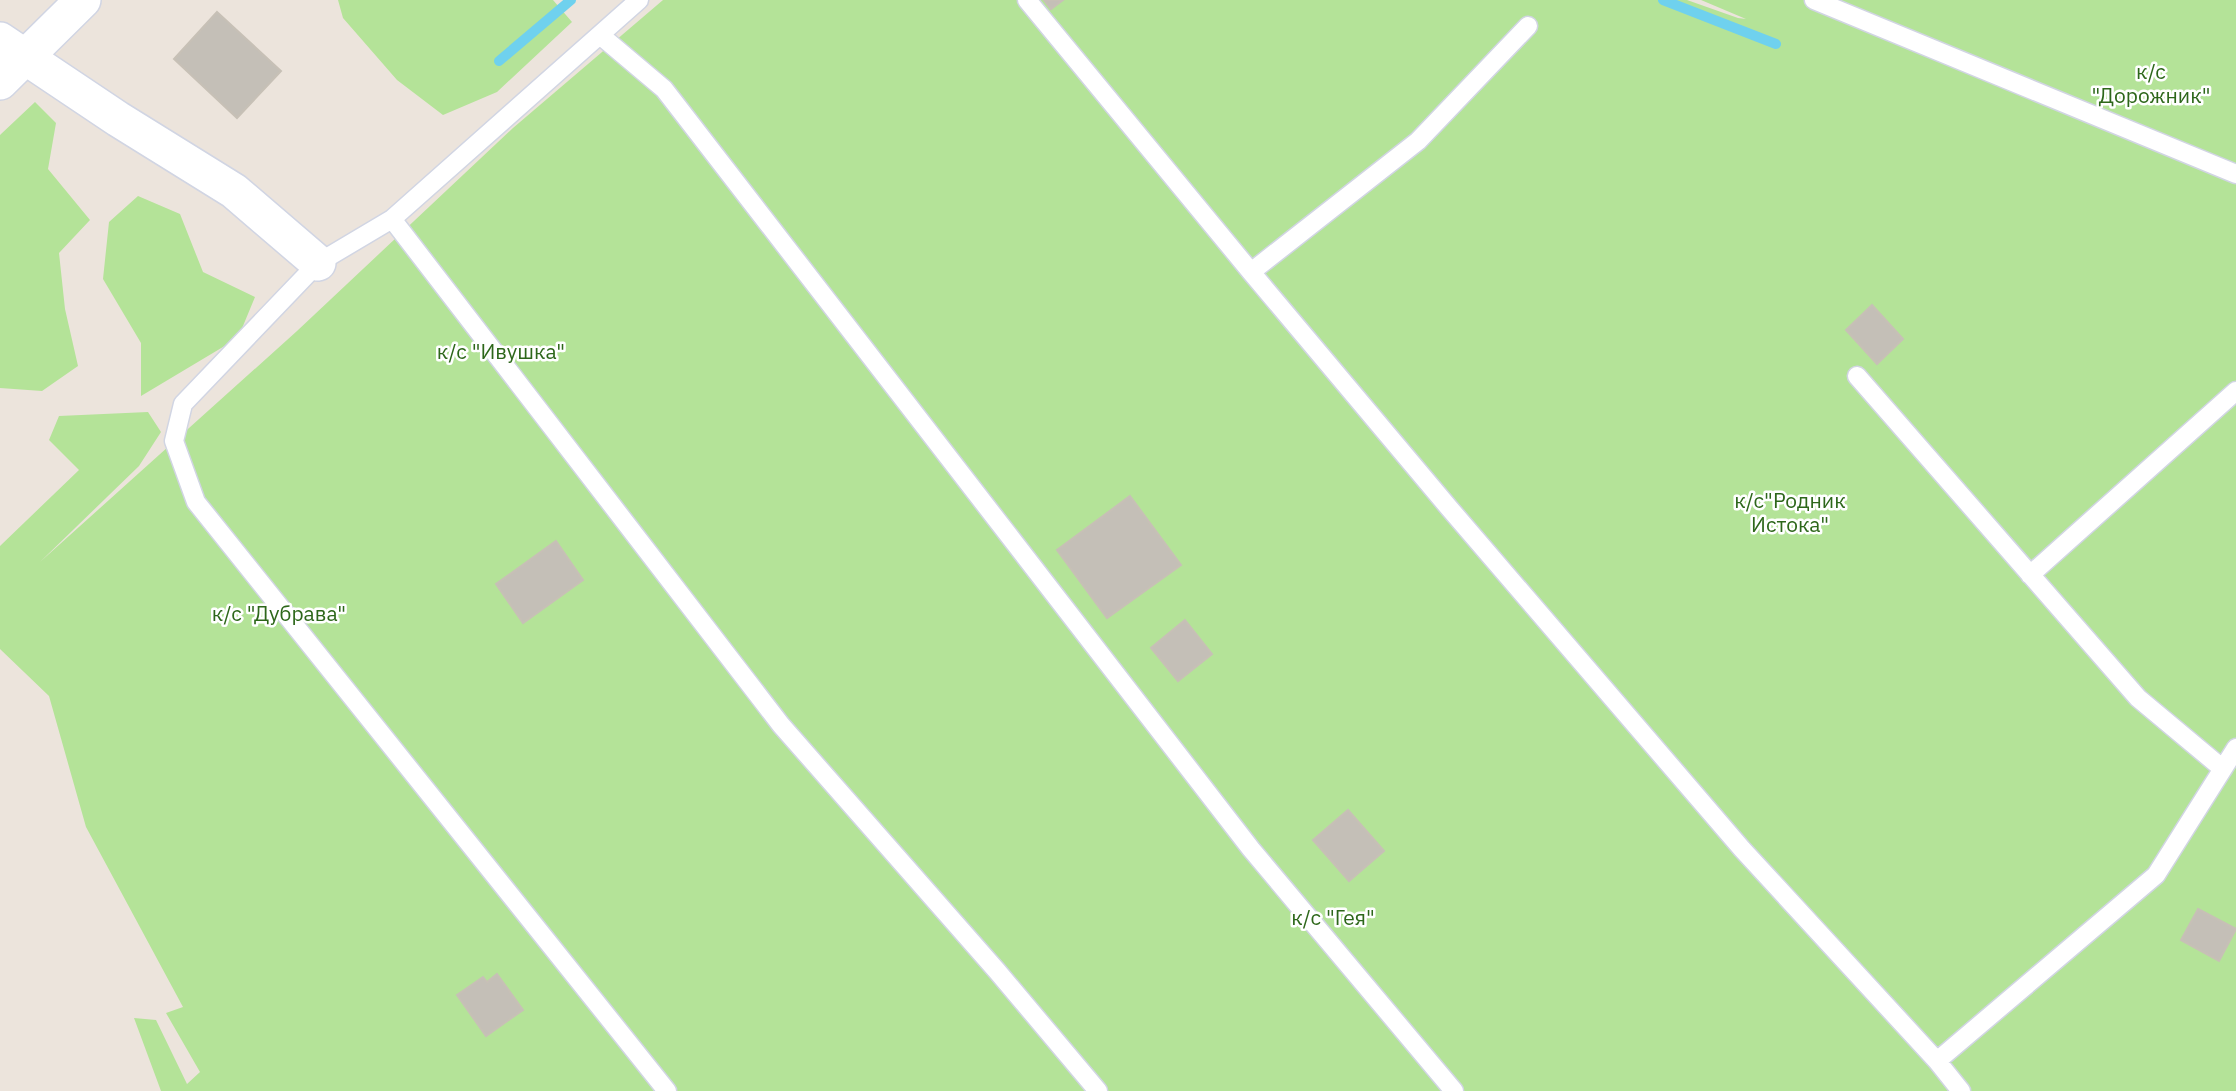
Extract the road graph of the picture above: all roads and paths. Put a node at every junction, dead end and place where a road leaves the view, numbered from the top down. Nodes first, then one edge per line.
1 (83, 0) edge
2 (639, 0) edge
3 (1027, 0) edge
4 (1814, 0) edge
5 (1528, 26) dead end
6 (600, 35) junction
7 (13, 49) edge
8 (0, 82) edge
9 (2236, 174) edge
10 (393, 219) junction
11 (318, 263) junction
12 (1251, 272) junction
13 (1857, 376) dead end
14 (2236, 391) edge
15 (2030, 575) junction
16 (2236, 748) edge
17 (2223, 769) junction
18 (1937, 1061) junction
19 (667, 1091) edge
20 (1098, 1091) edge
21 (1454, 1091) edge
22 (1961, 1091) edge

1 - 7 street
2 - 6 lane
3 - 12 lane
4 - 9 lane
5 - 12 lane
6 - 10 lane
6 - 21 lane
7 - 8 street
7 - 11 street
10 - 11 lane
10 - 20 lane
11 - 19 lane
12 - 18 lane
13 - 15 lane
14 - 15 lane
15 - 17 lane
16 - 17 lane
17 - 18 lane
18 - 22 lane

